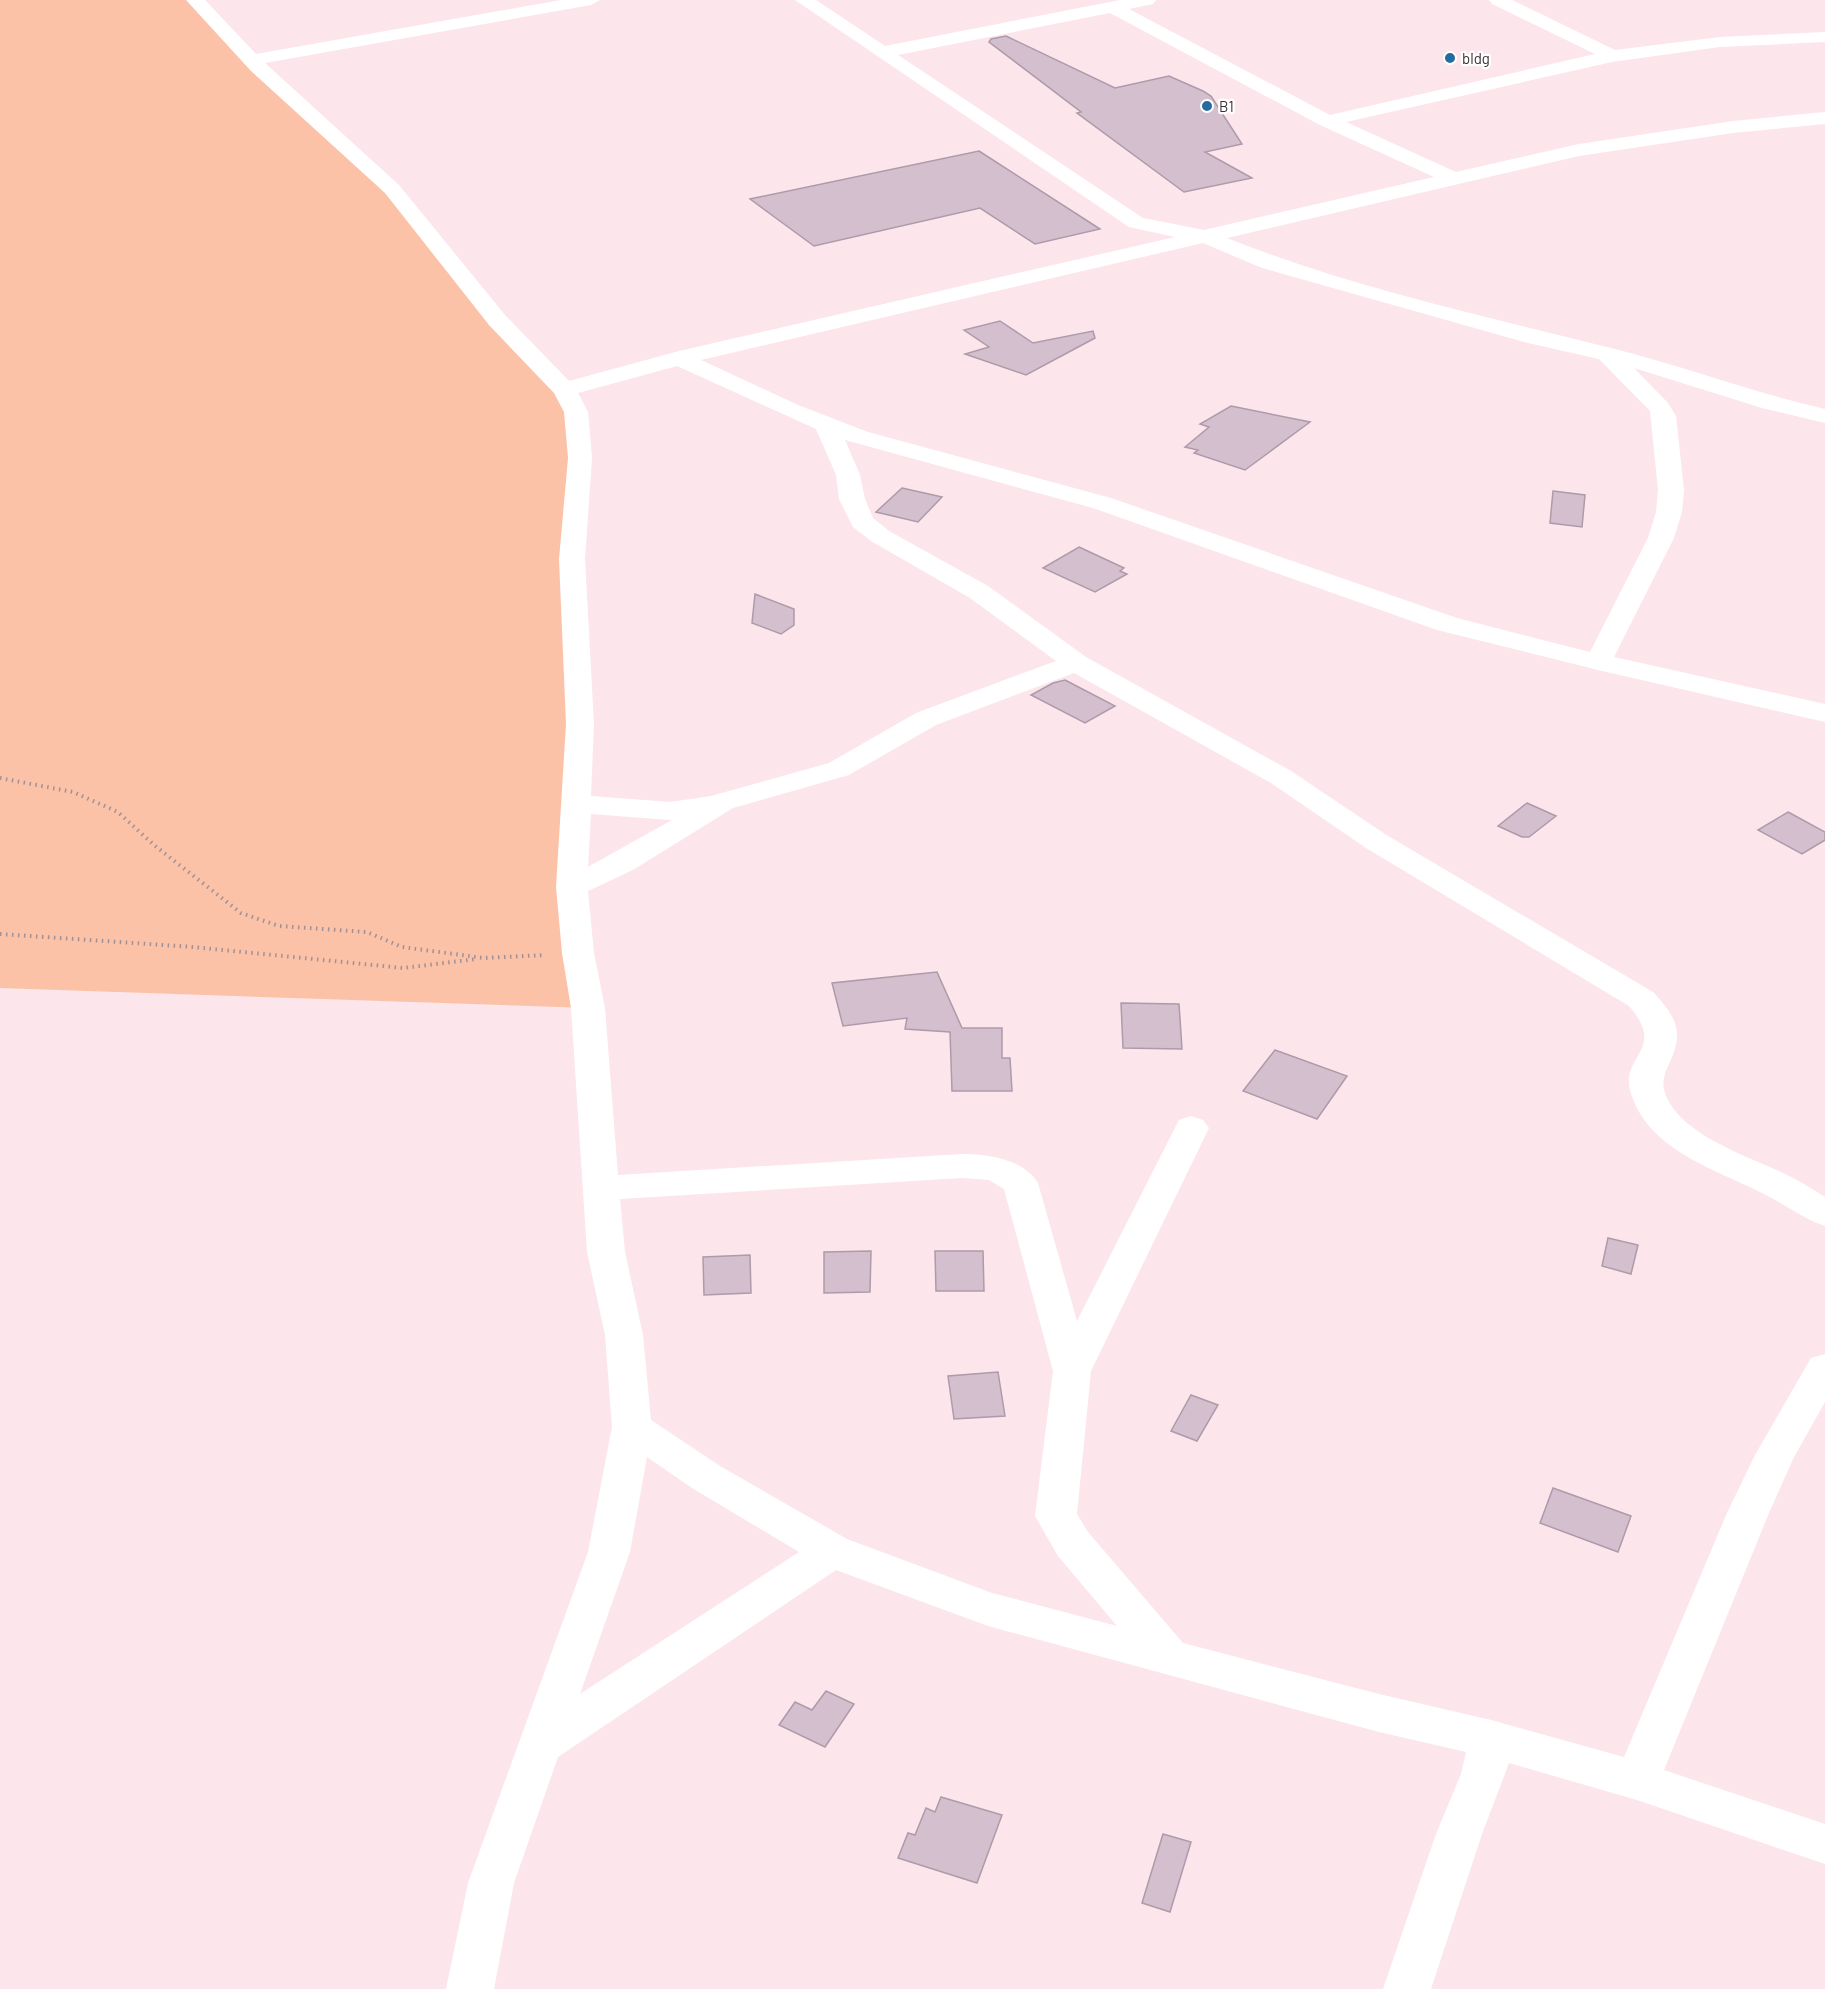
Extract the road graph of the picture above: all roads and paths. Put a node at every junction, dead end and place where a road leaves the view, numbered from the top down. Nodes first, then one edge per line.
1 (195, 0) edge
2 (591, 0) edge
3 (804, 0) edge
4 (1147, 0) edge
5 (1498, 0) edge
6 (1113, 7) junction
7 (1825, 37) edge
8 (883, 52) junction
9 (1612, 56) junction
10 (252, 60) junction
11 (1825, 118) edge
12 (1328, 121) junction
13 (1454, 179) junction
14 (1206, 237) junction
15 (1607, 354) junction
16 (680, 358) junction
17 (564, 390) junction
18 (1825, 416) edge
19 (826, 424) junction
20 (1599, 662) junction
21 (1076, 663) junction
22 (1825, 713) edge
23 (0, 778) edge
24 (722, 802) junction
25 (574, 804) junction
26 (572, 887) junction
27 (0, 934) edge
28 (578, 953) junction
29 (484, 958) junction
30 (1191, 1128) dead end
31 (601, 1188) junction
32 (1825, 1213) edge
33 (1825, 1368) edge
34 (1072, 1371) junction
35 (632, 1427) junction
36 (832, 1551) junction
37 (1170, 1658) junction
38 (1491, 1739) junction
39 (542, 1744) junction
40 (1637, 1780) junction
41 (1825, 1844) edge
42 (470, 1989) edge
43 (1407, 1989) edge

1 - 10 street
2 - 10 street
3 - 8 street
4 - 6 street
5 - 9 street
6 - 8 street
6 - 12 street
7 - 9 street
8 - 14 street
9 - 12 street
10 - 17 street
11 - 13 street
12 - 13 street
13 - 14 street
14 - 15 street
14 - 16 street
15 - 18 street
15 - 20 street
16 - 17 street
16 - 19 street
17 - 25 street
19 - 20 street
19 - 21 street
20 - 22 street
21 - 24 street
21 - 32 street
23 - 29 path
24 - 25 street
24 - 26 street
25 - 26 street
26 - 28 street
27 - 29 path
28 - 29 path
28 - 31 street
30 - 34 street
31 - 34 street
31 - 35 street
33 - 40 street
34 - 37 street
35 - 36 street
35 - 39 street
36 - 37 street
36 - 39 street
37 - 38 street
38 - 40 street
38 - 43 street
39 - 42 street
40 - 41 street

